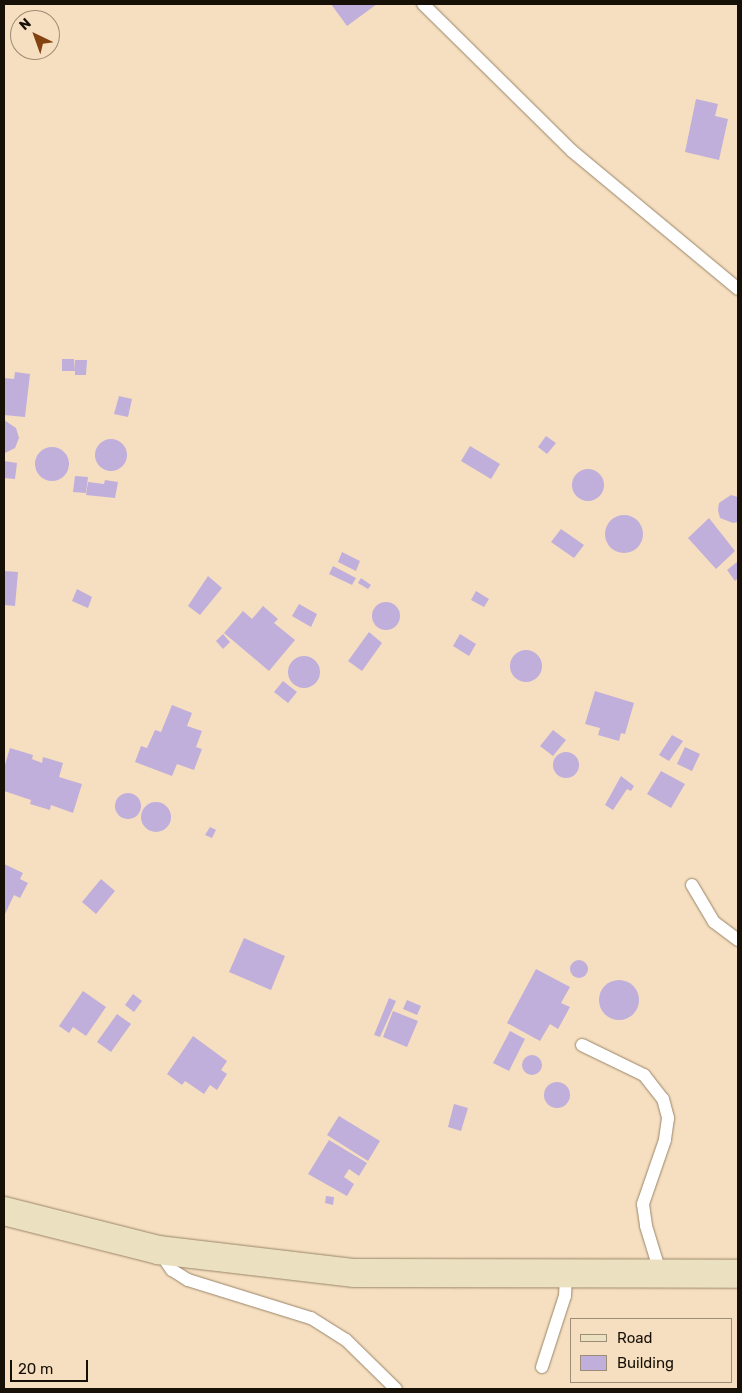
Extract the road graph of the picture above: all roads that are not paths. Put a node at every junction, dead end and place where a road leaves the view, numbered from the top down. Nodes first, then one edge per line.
1 (423, 4) edge
2 (738, 289) edge
3 (692, 885) dead end
4 (738, 940) edge
5 (582, 1045) dead end
6 (4, 1211) edge
7 (158, 1250) junction
8 (566, 1274) junction
9 (738, 1274) edge
10 (661, 1275) junction
11 (542, 1367) dead end
12 (396, 1389) edge

1 - 2 lane
3 - 4 lane
5 - 10 lane
6 - 7 street
7 - 8 street
7 - 12 lane
8 - 10 street
8 - 11 lane
9 - 10 street

